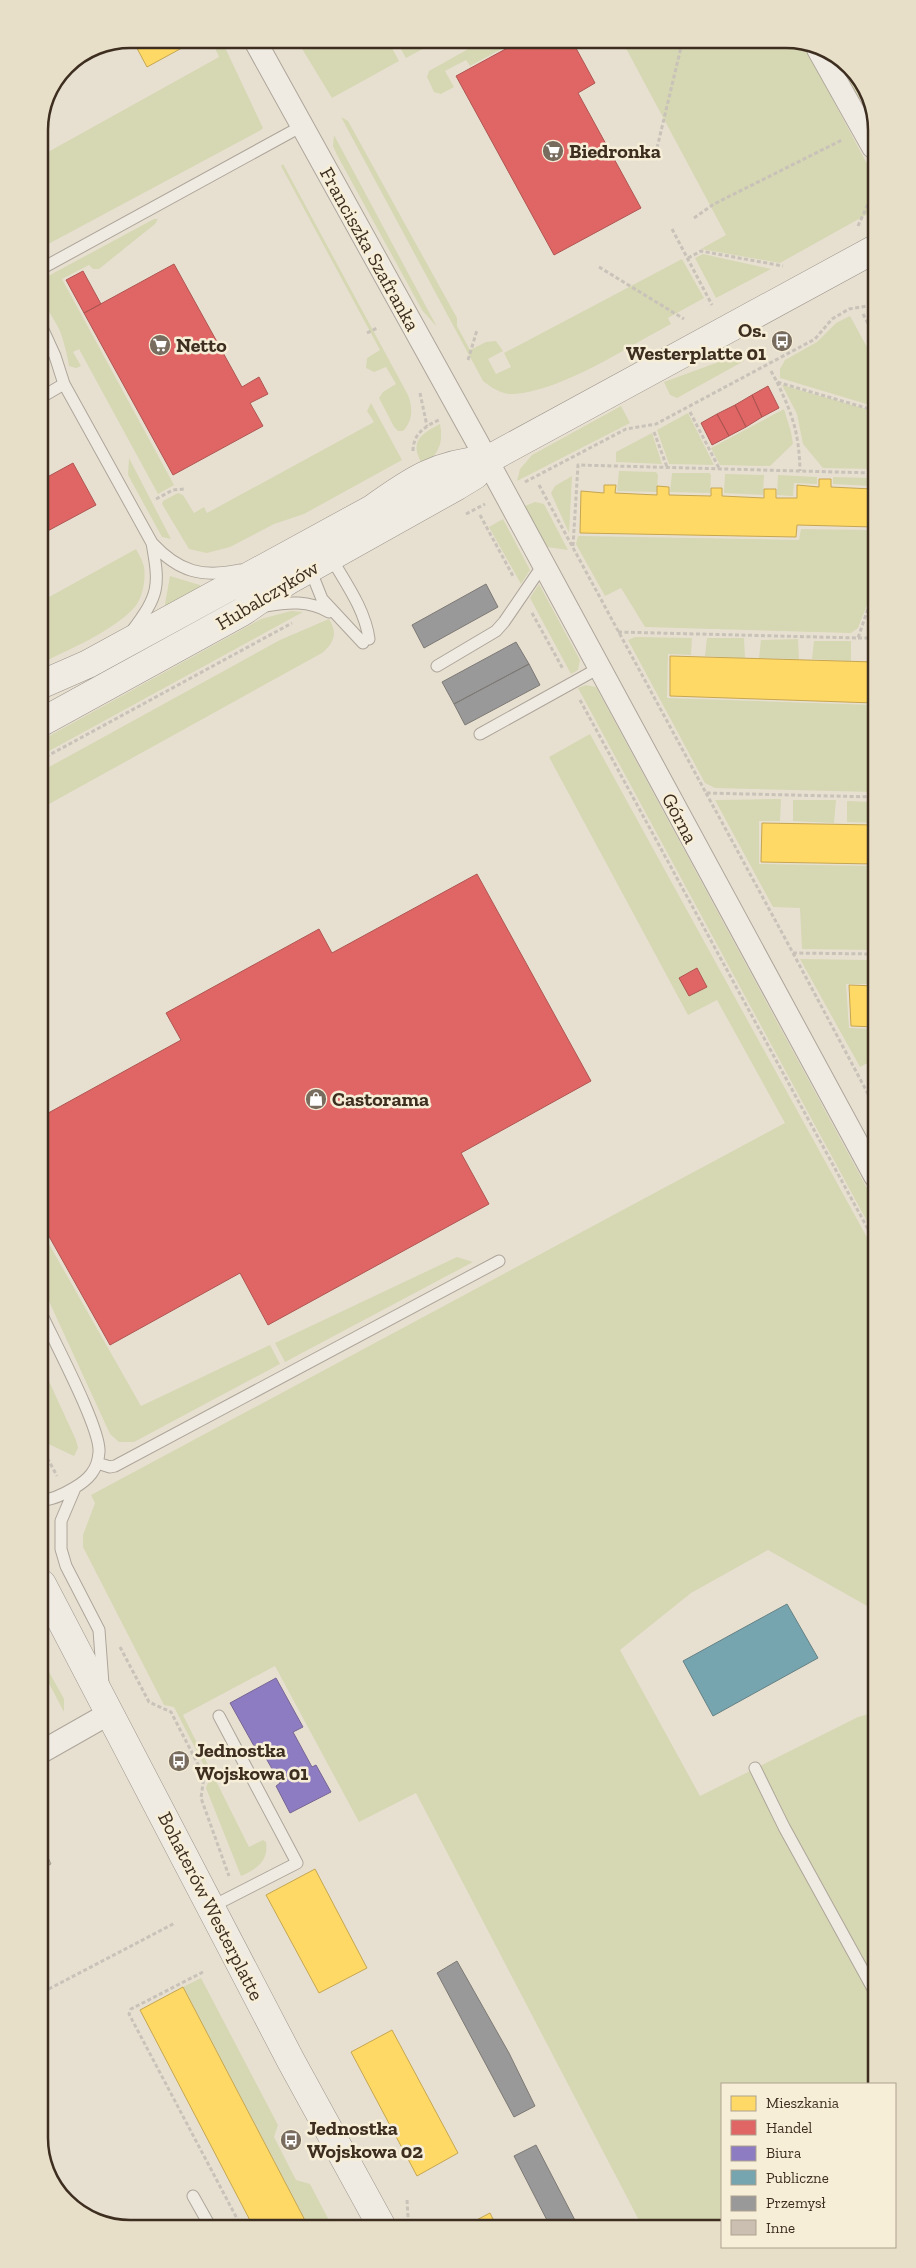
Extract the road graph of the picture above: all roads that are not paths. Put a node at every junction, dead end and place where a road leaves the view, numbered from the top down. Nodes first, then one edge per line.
1 (259, 48) edge
2 (822, 56) edge
3 (302, 126) junction
4 (867, 138) edge
5 (868, 253) edge
6 (48, 265) edge
7 (48, 341) edge
8 (64, 384) junction
9 (48, 393) edge
10 (487, 460) junction
11 (152, 543) junction
12 (317, 556) junction
13 (272, 564) junction
14 (543, 565) junction
15 (242, 612) junction
16 (340, 618) junction
17 (122, 646) junction
18 (437, 666) dead end
19 (599, 668) junction
20 (48, 682) edge
21 (48, 719) edge
22 (480, 734) dead end
23 (868, 1163) edge
24 (499, 1261) dead end
25 (48, 1328) edge
26 (97, 1463) junction
27 (75, 1488) junction
28 (48, 1499) edge
29 (48, 1595) edge
30 (107, 1708) junction
31 (219, 1716) dead end
32 (48, 1747) edge
33 (755, 1768) dead end
34 (211, 1908) junction
35 (868, 1980) edge
36 (193, 2196) dead end
37 (206, 2220) edge
38 (378, 2220) edge

1 - 3 street, Franciszka Szafranka
2 - 4 street
3 - 6 lane
3 - 10 street, Franciszka Szafranka
5 - 10 street, Hubalczyków
7 - 8 lane
8 - 9 lane
8 - 11 lane
10 - 12 street, Hubalczyków
10 - 14 street, Górna
11 - 13 lane
11 - 17 lane
12 - 13 street, Hubalczyków
12 - 15 street, Hubalczyków
12 - 16 lane
12 - 16 lane
13 - 17 street, Hubalczyków
14 - 18 lane
14 - 19 street, Górna
15 - 16 lane
15 - 21 street, Hubalczyków
17 - 20 street, Hubalczyków
19 - 22 lane
19 - 23 street, Górna
24 - 26 lane
25 - 26 lane
26 - 27 lane
27 - 28 lane
27 - 30 lane
29 - 30 street, Bohaterów Westerplatte
30 - 32 street
30 - 34 street, Bohaterów Westerplatte
31 - 34 lane
33 - 35 lane
34 - 38 street, Bohaterów Westerplatte
36 - 37 lane

